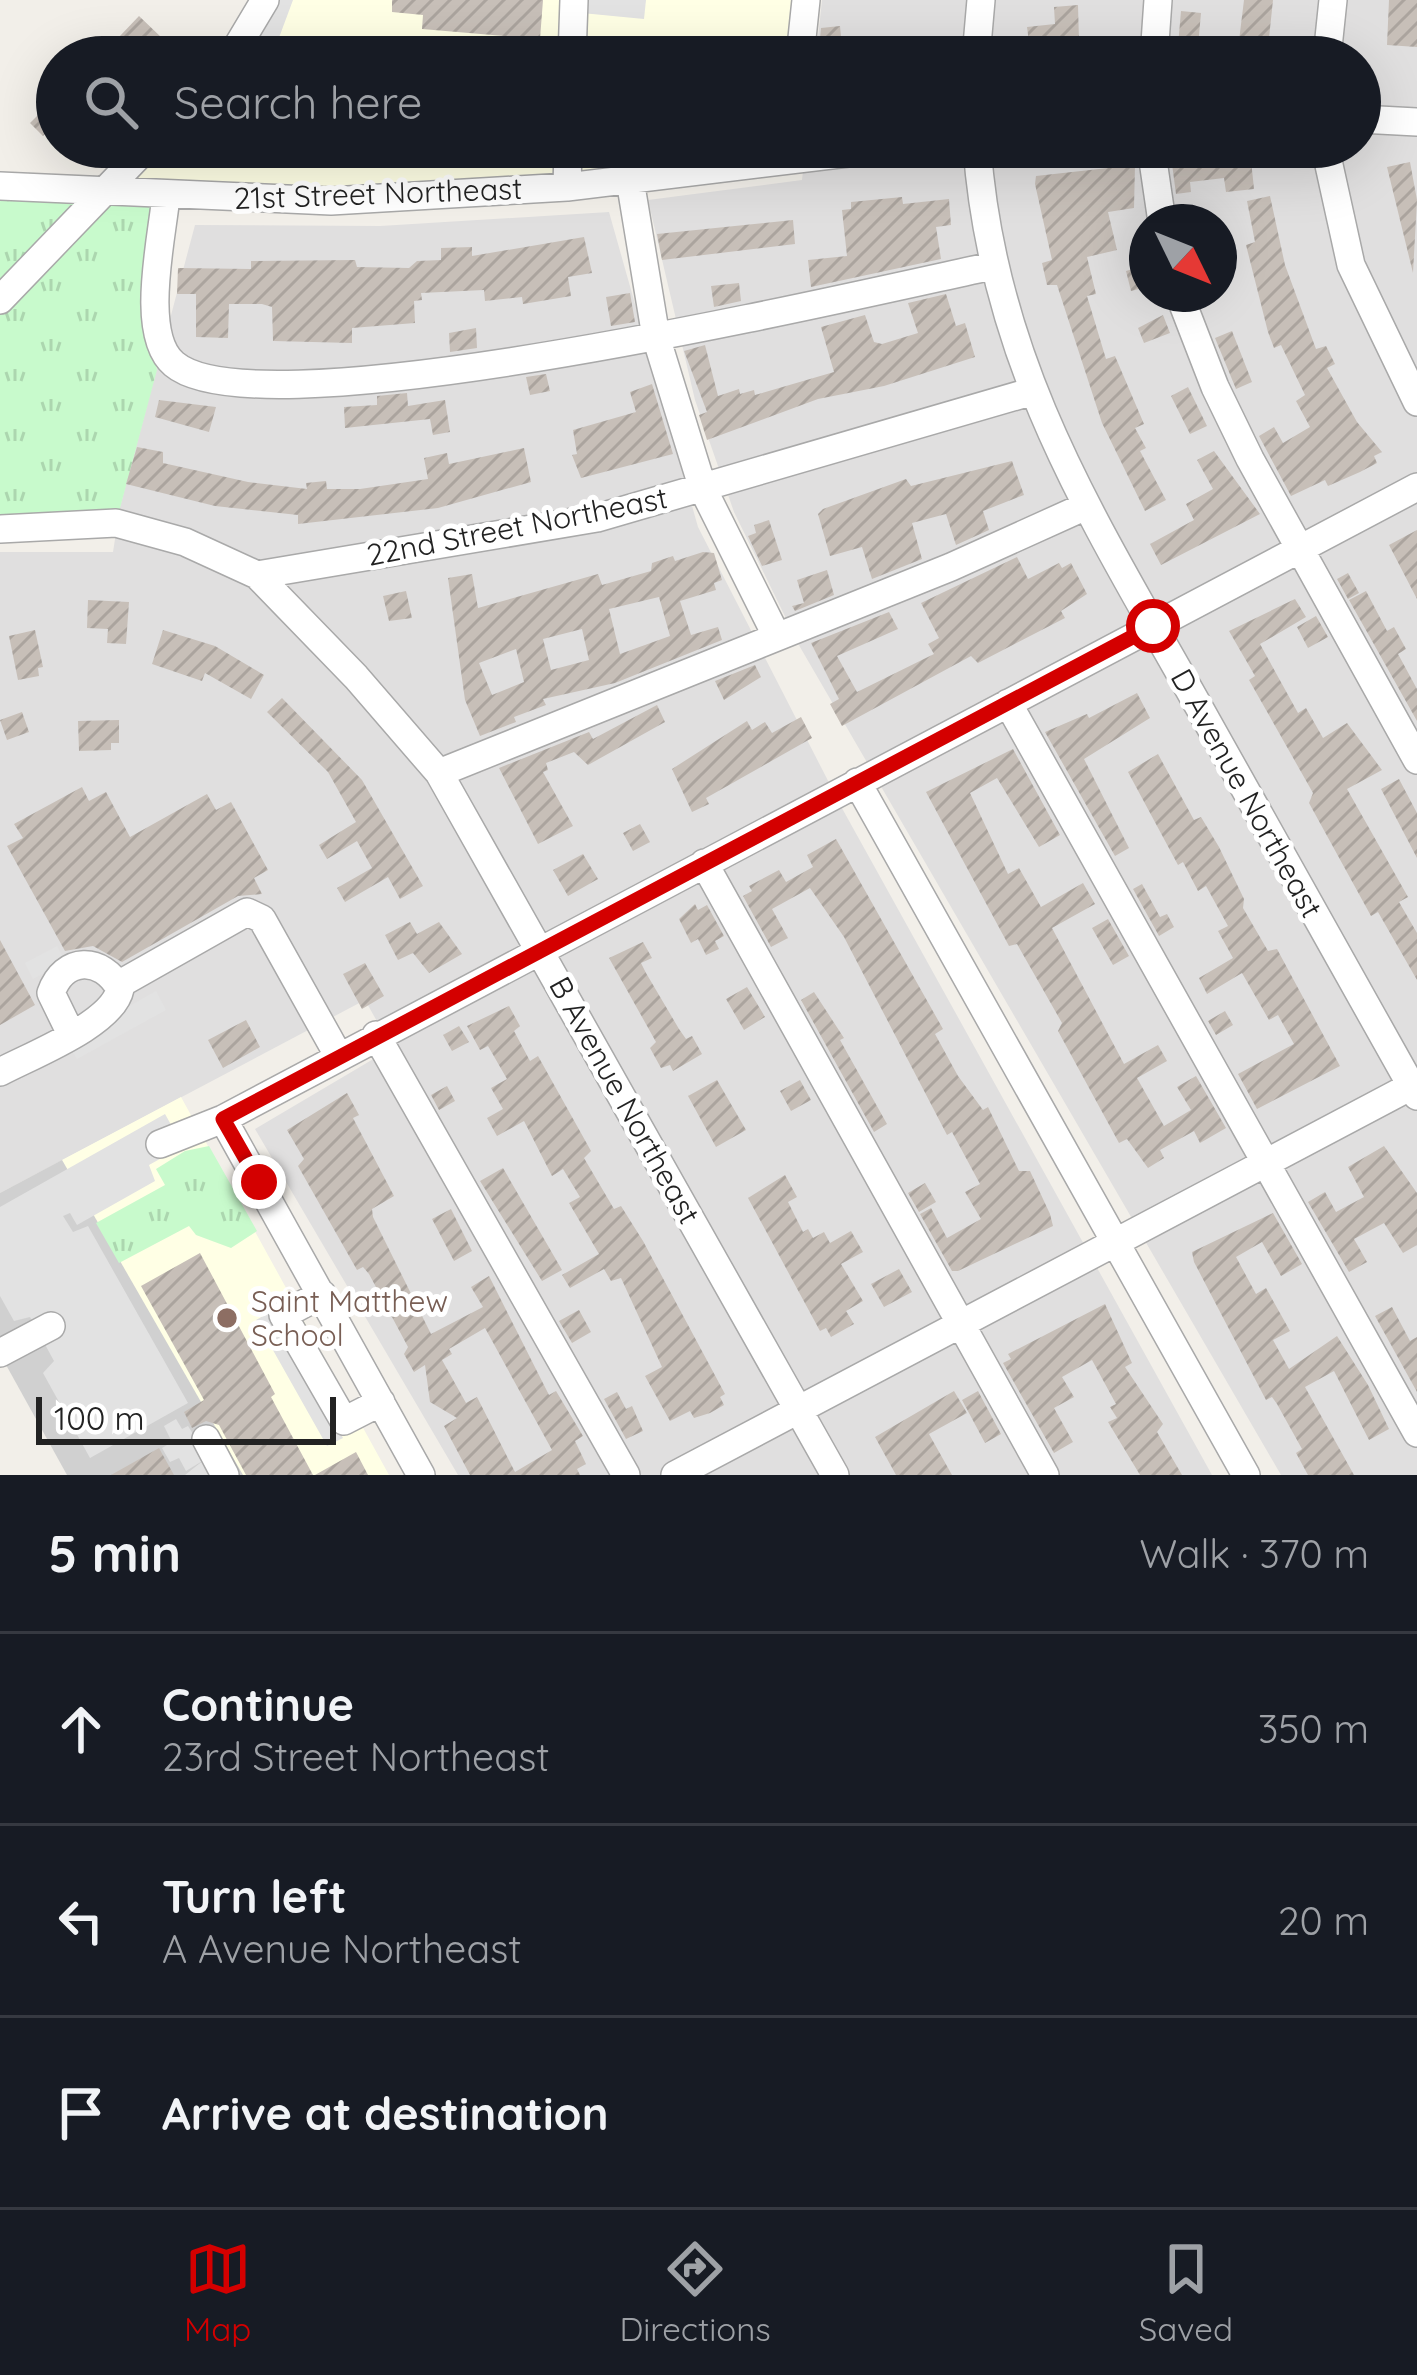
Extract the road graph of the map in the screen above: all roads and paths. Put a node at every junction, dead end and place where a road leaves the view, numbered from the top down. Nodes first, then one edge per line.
1 (266, 0) edge
2 (574, 0) edge
3 (806, 0) edge
4 (981, 0) edge
5 (1158, 0) edge
6 (1333, 0) edge
7 (244, 36) edge
8 (573, 36) edge
9 (802, 36) edge
10 (978, 36) edge
11 (1155, 36) edge
12 (1329, 36) edge
13 (1381, 120) edge
14 (1417, 122) edge
15 (127, 168) edge
16 (567, 168) edge
17 (702, 168) edge
18 (980, 168) edge
19 (1154, 168) edge
20 (1330, 168) edge
21 (630, 180) junction
22 (0, 186) edge
23 (566, 187) junction
24 (106, 191) junction
25 (166, 196) junction
26 (1159, 204) edge
27 (992, 266) junction
28 (0, 300) edge
29 (1187, 312) edge
30 (656, 337) junction
31 (1030, 392) junction
32 (1417, 402) edge
33 (1417, 487) edge
34 (704, 490) junction
35 (1086, 506) junction
36 (0, 530) edge
37 (1299, 549) junction
38 (256, 575) junction
39 (1153, 626) junction
40 (776, 635) junction
41 (1008, 704) junction
42 (1417, 760) edge
43 (439, 773) junction
44 (857, 782) junction
45 (704, 863) junction
46 (541, 950) junction
47 (118, 985) junction
48 (71, 1034) junction
49 (376, 1035) junction
50 (338, 1054) junction
51 (0, 1072) edge
52 (1415, 1088) edge
53 (223, 1119) junction
54 (160, 1144) dead end
55 (1266, 1161) junction
56 (1116, 1242) junction
57 (322, 1294) junction
58 (51, 1326) dead end
59 (958, 1326) junction
60 (0, 1353) edge
61 (381, 1402) junction
62 (798, 1410) junction
63 (1417, 1433) edge
64 (206, 1439) dead end
65 (225, 1475) edge
66 (422, 1475) edge
67 (626, 1475) edge
68 (675, 1475) edge
69 (835, 1475) edge
70 (1045, 1475) edge
71 (1246, 1475) edge

1 - 7 street
2 - 8 street
3 - 9 street
4 - 10 street
5 - 11 street
6 - 12 street
13 - 14 street
15 - 24 street
16 - 23 street
17 - 21 street, 21st Street Northeast
18 - 27 street, D Avenue Northeast
19 - 26 street
20 - 32 street
21 - 23 street, 21st Street Northeast
21 - 30 street
22 - 24 street, 21st Street Northeast
23 - 25 street, 21st Street Northeast
24 - 25 street, 21st Street Northeast
24 - 28 street
25 - 30 street
27 - 30 street
27 - 31 street, D Avenue Northeast
29 - 37 street
30 - 34 street
31 - 34 street, 22nd Street Northeast
31 - 35 street, D Avenue Northeast
33 - 37 street
34 - 38 street, 22nd Street Northeast
34 - 40 street
35 - 39 street, D Avenue Northeast
35 - 40 street
36 - 38 street
37 - 39 street
37 - 42 street
38 - 43 street, B Avenue Northeast
39 - 41 street
39 - 52 street, D Avenue Northeast
40 - 43 street
41 - 44 street
41 - 55 street
43 - 46 street, B Avenue Northeast
44 - 45 street
44 - 56 street
45 - 46 street
45 - 59 street
46 - 49 street
46 - 62 street, B Avenue Northeast
47 - 48 street
47 - 48 street
47 - 50 street
48 - 51 street
49 - 50 street
49 - 67 street
50 - 53 street
52 - 55 street
53 - 54 street
53 - 57 street
55 - 56 street
55 - 63 street
56 - 59 street
56 - 71 street
57 - 61 street
57 - 61 street
58 - 60 street
59 - 62 street
59 - 70 street
61 - 66 street
62 - 68 street
62 - 69 street, B Avenue Northeast
64 - 65 street

